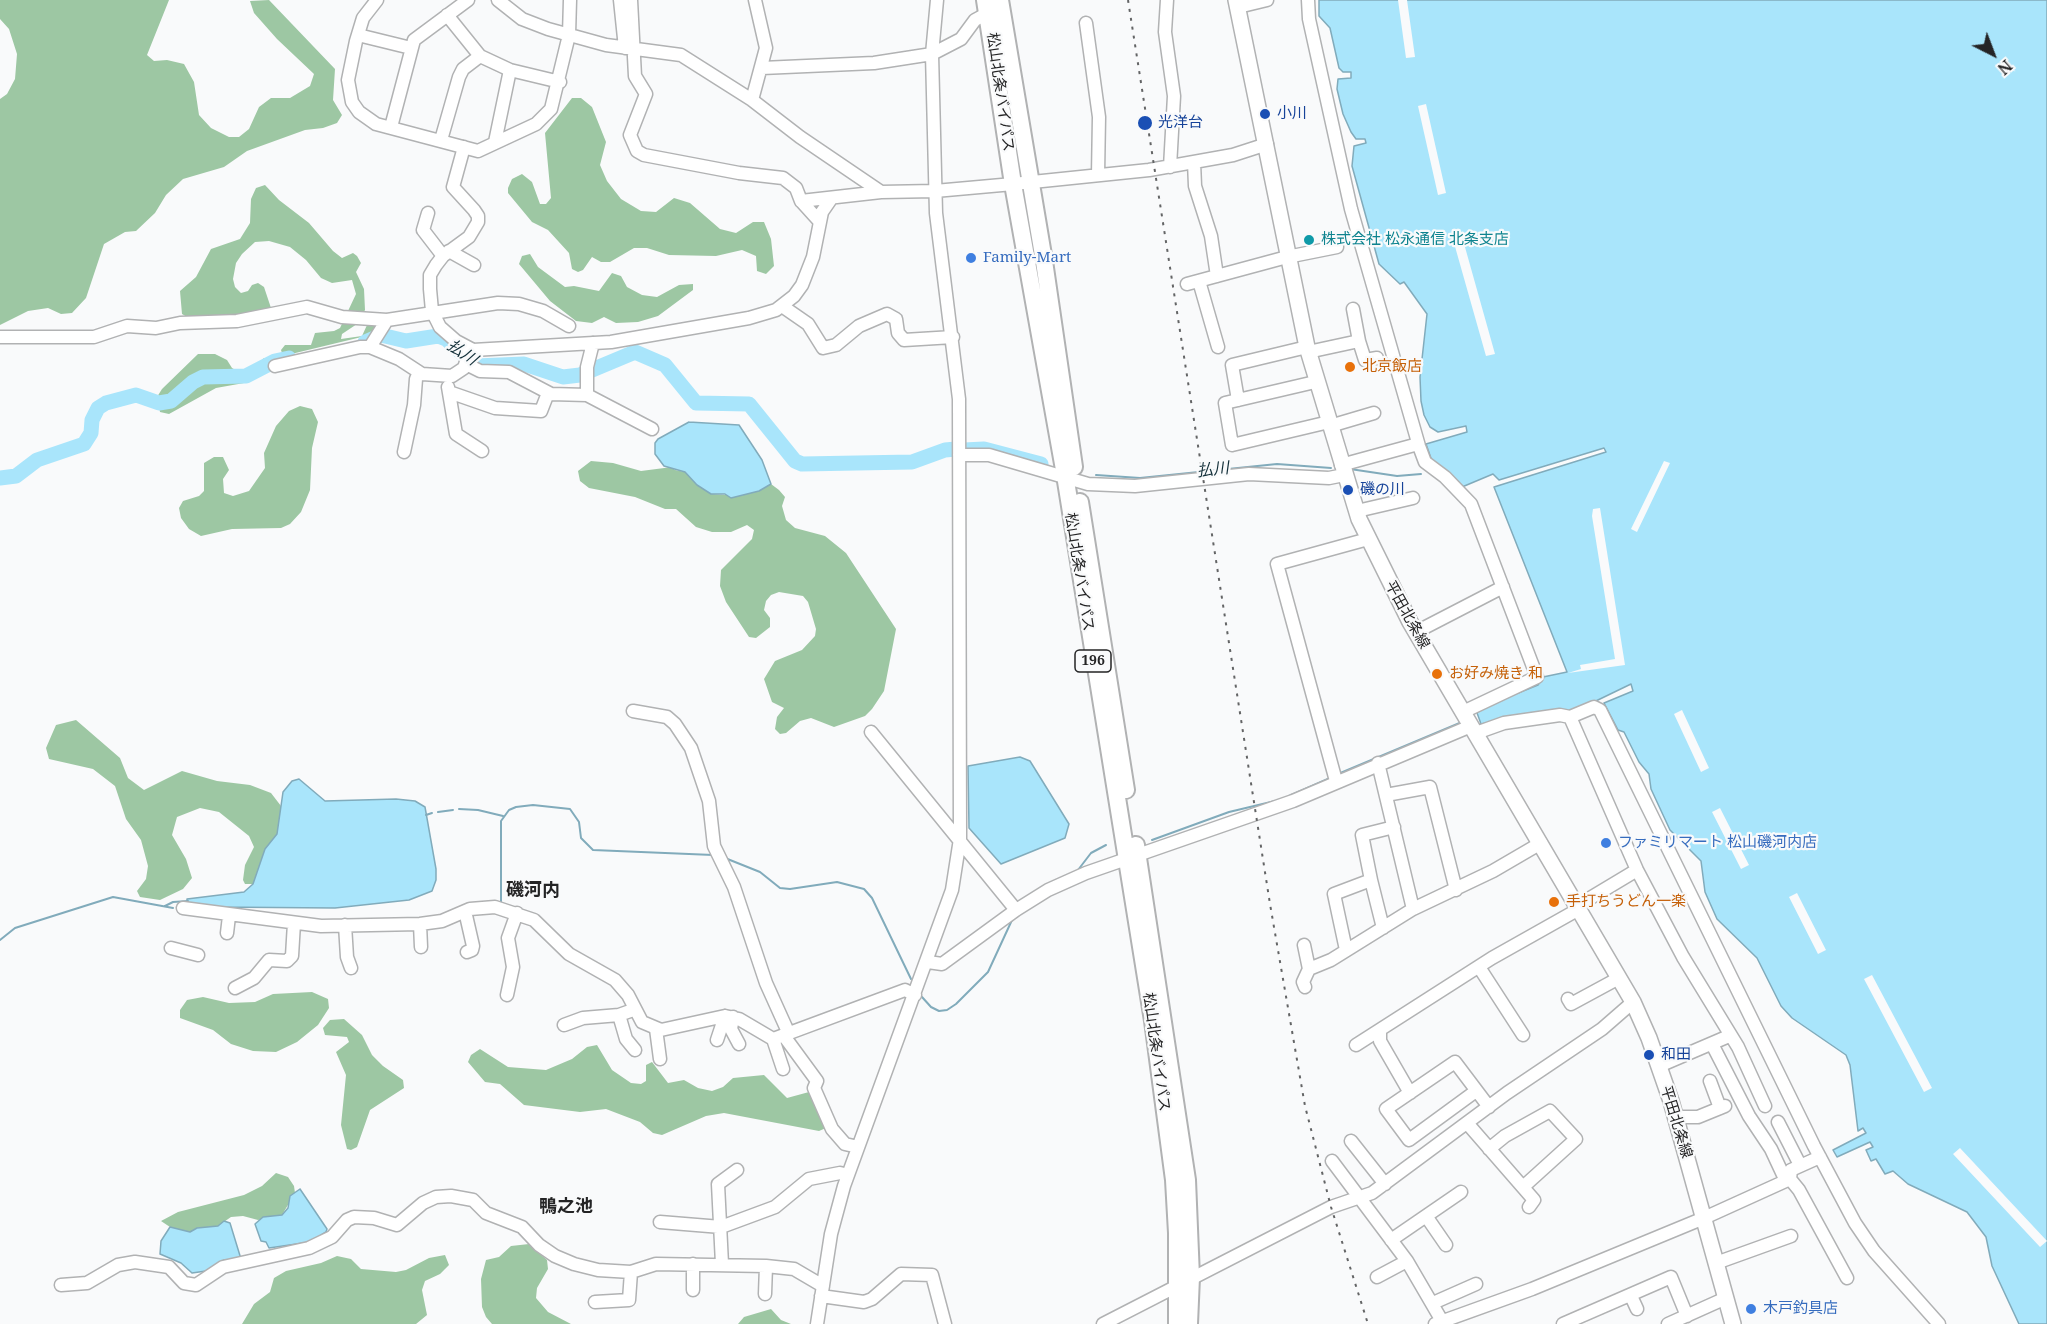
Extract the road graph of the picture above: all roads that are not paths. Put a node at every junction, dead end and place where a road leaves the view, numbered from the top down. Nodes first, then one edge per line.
1 (377, 0) edge
2 (468, 0) edge
3 (498, 0) edge
4 (570, 0) edge
5 (620, 0) edge
6 (631, 0) edge
7 (755, 0) edge
8 (938, 0) edge
9 (1000, 0) edge
10 (1167, 0) edge
11 (1267, 0) edge
12 (1308, 0) edge
13 (1237, 3) edge
14 (987, 7) edge
15 (447, 15) junction
16 (1086, 23) dead end
17 (358, 35) junction
18 (570, 35) junction
19 (411, 48) junction
20 (629, 48) junction
21 (932, 54) junction
22 (480, 56) junction
23 (762, 68) junction
24 (510, 70) junction
25 (560, 82) junction
26 (752, 100) junction
27 (391, 127) junction
28 (441, 140) junction
29 (495, 142) junction
30 (1267, 144) junction
31 (464, 147) junction
32 (1194, 162) junction
33 (1170, 167) junction
34 (1098, 175) junction
35 (1021, 183) junction
36 (935, 191) junction
37 (881, 192) junction
38 (831, 199) junction
39 (801, 201) junction
40 (428, 213) dead end
41 (820, 222) junction
42 (1337, 247) dead end
43 (446, 254) junction
44 (1287, 257) junction
45 (474, 265) dead end
46 (1217, 276) junction
47 (783, 306) junction
48 (1353, 309) dead end
49 (432, 311) junction
50 (387, 320) junction
51 (569, 326) dead end
52 (0, 337) edge
53 (953, 337) junction
54 (375, 339) junction
55 (1359, 341) junction
56 (593, 343) junction
57 (1218, 347) dead end
58 (1307, 350) junction
59 (468, 358) junction
60 (1377, 358) dead end
61 (275, 366) dead end
62 (419, 372) junction
63 (446, 376) junction
64 (1315, 382) junction
65 (449, 392) junction
66 (548, 393) junction
67 (587, 395) junction
68 (1239, 400) junction
69 (1374, 413) dead end
70 (1330, 424) junction
71 (652, 429) dead end
72 (1418, 444) junction
73 (482, 451) dead end
74 (404, 452) dead end
75 (959, 455) junction
76 (1343, 470) junction
77 (1070, 478) junction
78 (1413, 498) dead end
79 (1357, 511) junction
80 (1368, 539) junction
81 (1503, 587) junction
82 (1416, 632) junction
83 (633, 711) dead end
84 (1570, 717) junction
85 (1469, 722) junction
86 (870, 732) dead end
87 (1378, 762) junction
88 (1335, 778) junction
89 (1386, 795) junction
90 (1394, 828) junction
91 (960, 839) junction
92 (1540, 843) junction
93 (1132, 858) junction
94 (1637, 870) junction
95 (1371, 880) junction
96 (1456, 890) junction
97 (183, 908) dead end
98 (1578, 908) junction
99 (1413, 909) junction
100 (1016, 910) junction
101 (517, 913) junction
102 (466, 914) junction
103 (294, 926) junction
104 (420, 927) junction
105 (1383, 928) junction
106 (345, 929) junction
107 (1304, 945) dead end
108 (421, 947) dead end
109 (171, 948) dead end
110 (1346, 950) junction
111 (466, 952) dead end
112 (198, 955) dead end
113 (928, 962) junction
114 (1479, 967) junction
115 (351, 968) dead end
116 (1309, 969) junction
117 (1619, 978) junction
118 (1305, 987) dead end
119 (235, 988) dead end
120 (507, 995) dead end
121 (915, 995) junction
122 (1568, 999) dead end
123 (1633, 1002) junction
124 (633, 1010) junction
125 (619, 1015) junction
126 (729, 1017) junction
127 (564, 1025) dead end
128 (656, 1029) junction
129 (1380, 1031) junction
130 (1523, 1035) dead end
131 (782, 1036) junction
132 (1729, 1036) junction
133 (717, 1040) dead end
134 (739, 1044) dead end
135 (1712, 1044) junction
136 (1356, 1045) dead end
137 (635, 1050) dead end
138 (660, 1059) dead end
139 (1659, 1066) junction
140 (783, 1069) dead end
141 (1709, 1087) dead end
142 (1476, 1091) junction
143 (1410, 1093) junction
144 (1765, 1106) dead end
145 (1489, 1107) junction
146 (1676, 1118) junction
147 (1778, 1122) dead end
148 (1467, 1123) junction
149 (1409, 1140) junction
150 (1351, 1141) dead end
151 (1482, 1145) junction
152 (858, 1147) junction
153 (1820, 1157) junction
154 (1422, 1158) junction
155 (1332, 1161) dead end
156 (1800, 1166) junction
157 (737, 1170) dead end
158 (848, 1175) junction
159 (1787, 1179) junction
160 (1385, 1184) junction
161 (1523, 1187) junction
162 (1459, 1196) dead end
163 (1359, 1199) junction
164 (1529, 1207) dead end
165 (1426, 1216) junction
166 (1704, 1218) junction
167 (660, 1222) dead end
168 (721, 1227) junction
169 (1791, 1236) dead end
170 (1390, 1240) junction
171 (1446, 1241) dead end
172 (1407, 1261) junction
173 (1716, 1263) junction
174 (693, 1264) junction
175 (722, 1264) junction
176 (766, 1266) junction
177 (630, 1272) junction
178 (1377, 1277) dead end
179 (1847, 1278) dead end
180 (1185, 1282) junction
181 (1471, 1283) dead end
182 (62, 1285) dead end
183 (693, 1290) dead end
184 (822, 1291) junction
185 (765, 1294) dead end
186 (1631, 1296) junction
187 (1726, 1298) junction
188 (595, 1302) dead end
189 (1433, 1303) junction
190 (1637, 1309) dead end
191 (1688, 1316) junction
192 (1439, 1322) edge
193 (1566, 1323) edge
194 (817, 1324) edge
195 (945, 1324) edge
196 (1103, 1324) edge
197 (1178, 1324) edge
198 (1189, 1324) edge
199 (1668, 1324) edge
200 (1733, 1324) edge
201 (1939, 1324) edge

1 - 17 street
2 - 15 street
3 - 18 street
4 - 18 street
5 - 20 street
6 - 20 street
7 - 23 street
8 - 21 street
9 - 35 highway, 松山北条バイパス / 196
10 - 33 street
11 - 13 street
12 - 72 street
13 - 30 main road, 平田北条線
14 - 21 street
14 - 35 highway, 松山北条バイパス / 196
15 - 19 street
15 - 22 street
16 - 34 street
17 - 19 street
17 - 27 street
18 - 20 street
18 - 25 street
19 - 27 street
20 - 26 street
20 - 39 street
21 - 23 street
21 - 36 street
22 - 24 street
22 - 28 street
23 - 26 street
24 - 25 street
24 - 29 street
25 - 29 street
26 - 37 street
27 - 28 street
28 - 31 street
29 - 31 street
30 - 32 street
30 - 44 main road, 平田北条線
31 - 43 street
32 - 33 street
32 - 46 street
33 - 34 street
34 - 35 street
35 - 36 street
35 - 77 highway, 松山北条バイパス / 196
36 - 37 street
36 - 53 street
37 - 38 street
38 - 39 street
38 - 41 street
39 - 41 street
40 - 43 street
41 - 47 street
42 - 44 street
43 - 45 street
43 - 49 street
44 - 46 street
44 - 58 main road, 平田北条線
46 - 57 street
47 - 53 street
47 - 56 street
48 - 55 street
49 - 50 street
49 - 51 street
49 - 59 street
50 - 52 street
50 - 54 street
53 - 75 street
54 - 61 street
54 - 62 street
55 - 58 street
55 - 60 street
56 - 59 street
56 - 67 street
58 - 64 main road, 平田北条線
58 - 68 street
59 - 63 street
59 - 66 street
62 - 63 street
62 - 74 street
63 - 65 street
64 - 68 street
64 - 70 main road, 平田北条線
65 - 66 street
65 - 73 street
66 - 67 street
67 - 71 street
68 - 70 street
69 - 70 street
70 - 76 main road, 平田北条線
72 - 76 street
72 - 81 street
75 - 77 street
75 - 91 street
76 - 77 street
76 - 79 main road, 平田北条線
77 - 93 highway, 松山北条バイパス / 196
78 - 79 street
79 - 80 main road, 平田北条線
80 - 82 main road, 平田北条線
80 - 88 street
81 - 82 street
81 - 85 street
82 - 85 main road, 平田北条線
83 - 131 street
84 - 85 street
84 - 94 street
84 - 153 street
85 - 87 street
85 - 92 main road, 平田北条線
86 - 91 street
87 - 88 street
87 - 89 street
88 - 93 street
89 - 90 street
89 - 96 street
90 - 95 street
90 - 99 street
91 - 100 street
91 - 113 street
92 - 96 street
92 - 98 main road, 平田北条線
93 - 100 street
93 - 180 highway, 松山北条バイパス / 196
94 - 98 street
94 - 132 street
95 - 105 street
95 - 110 street
96 - 99 street
97 - 103 street
98 - 114 street
98 - 117 main road, 平田北条線
99 - 105 street
100 - 113 street
101 - 102 street
101 - 120 street
101 - 124 street
102 - 104 street
102 - 111 street
103 - 106 street
103 - 119 street
104 - 106 street
104 - 108 street
105 - 110 street
106 - 115 street
107 - 116 street
109 - 112 street
110 - 116 street
113 - 121 street
114 - 129 street
114 - 130 street
116 - 118 street
117 - 122 street
117 - 123 main road, 平田北条線
121 - 131 street
121 - 152 street
123 - 139 main road, 平田北条線
123 - 145 street
124 - 125 street
124 - 128 street
125 - 127 street
125 - 137 street
126 - 128 street
126 - 131 street
126 - 133 street
126 - 134 street
128 - 138 street
129 - 136 street
129 - 143 street
131 - 140 street
131 - 152 street
132 - 135 street
132 - 144 street
135 - 139 street
135 - 159 street
139 - 146 main road, 平田北条線
141 - 146 street
142 - 143 street
142 - 145 street
142 - 149 street
143 - 149 street
145 - 148 street
146 - 166 main road, 平田北条線
147 - 156 street
148 - 151 street
148 - 154 street
149 - 154 street
150 - 160 street
151 - 161 street
151 - 161 street
152 - 158 street
153 - 156 street
153 - 201 street
154 - 160 street
155 - 163 street
156 - 159 street
157 - 168 street
158 - 168 street
158 - 184 street
159 - 166 street
159 - 179 street
160 - 163 street
161 - 164 street
162 - 165 street
163 - 170 street
163 - 180 street
165 - 170 street
165 - 171 street
166 - 173 main road, 平田北条線
166 - 192 street
167 - 168 street
168 - 175 street
169 - 173 street
170 - 172 street
172 - 178 street
172 - 189 street
173 - 187 main road, 平田北条線
174 - 175 street
174 - 177 street
174 - 183 street
175 - 176 street
176 - 184 street
176 - 185 street
177 - 182 street
177 - 188 street
180 - 196 street
180 - 197 highway, 松山北条バイパス / 196
180 - 198 highway, 松山北条バイパス / 196
181 - 189 street
184 - 194 street
184 - 195 street
186 - 190 street
186 - 191 street
186 - 193 street
187 - 191 street
187 - 200 main road, 平田北条線
189 - 192 street
191 - 199 street

